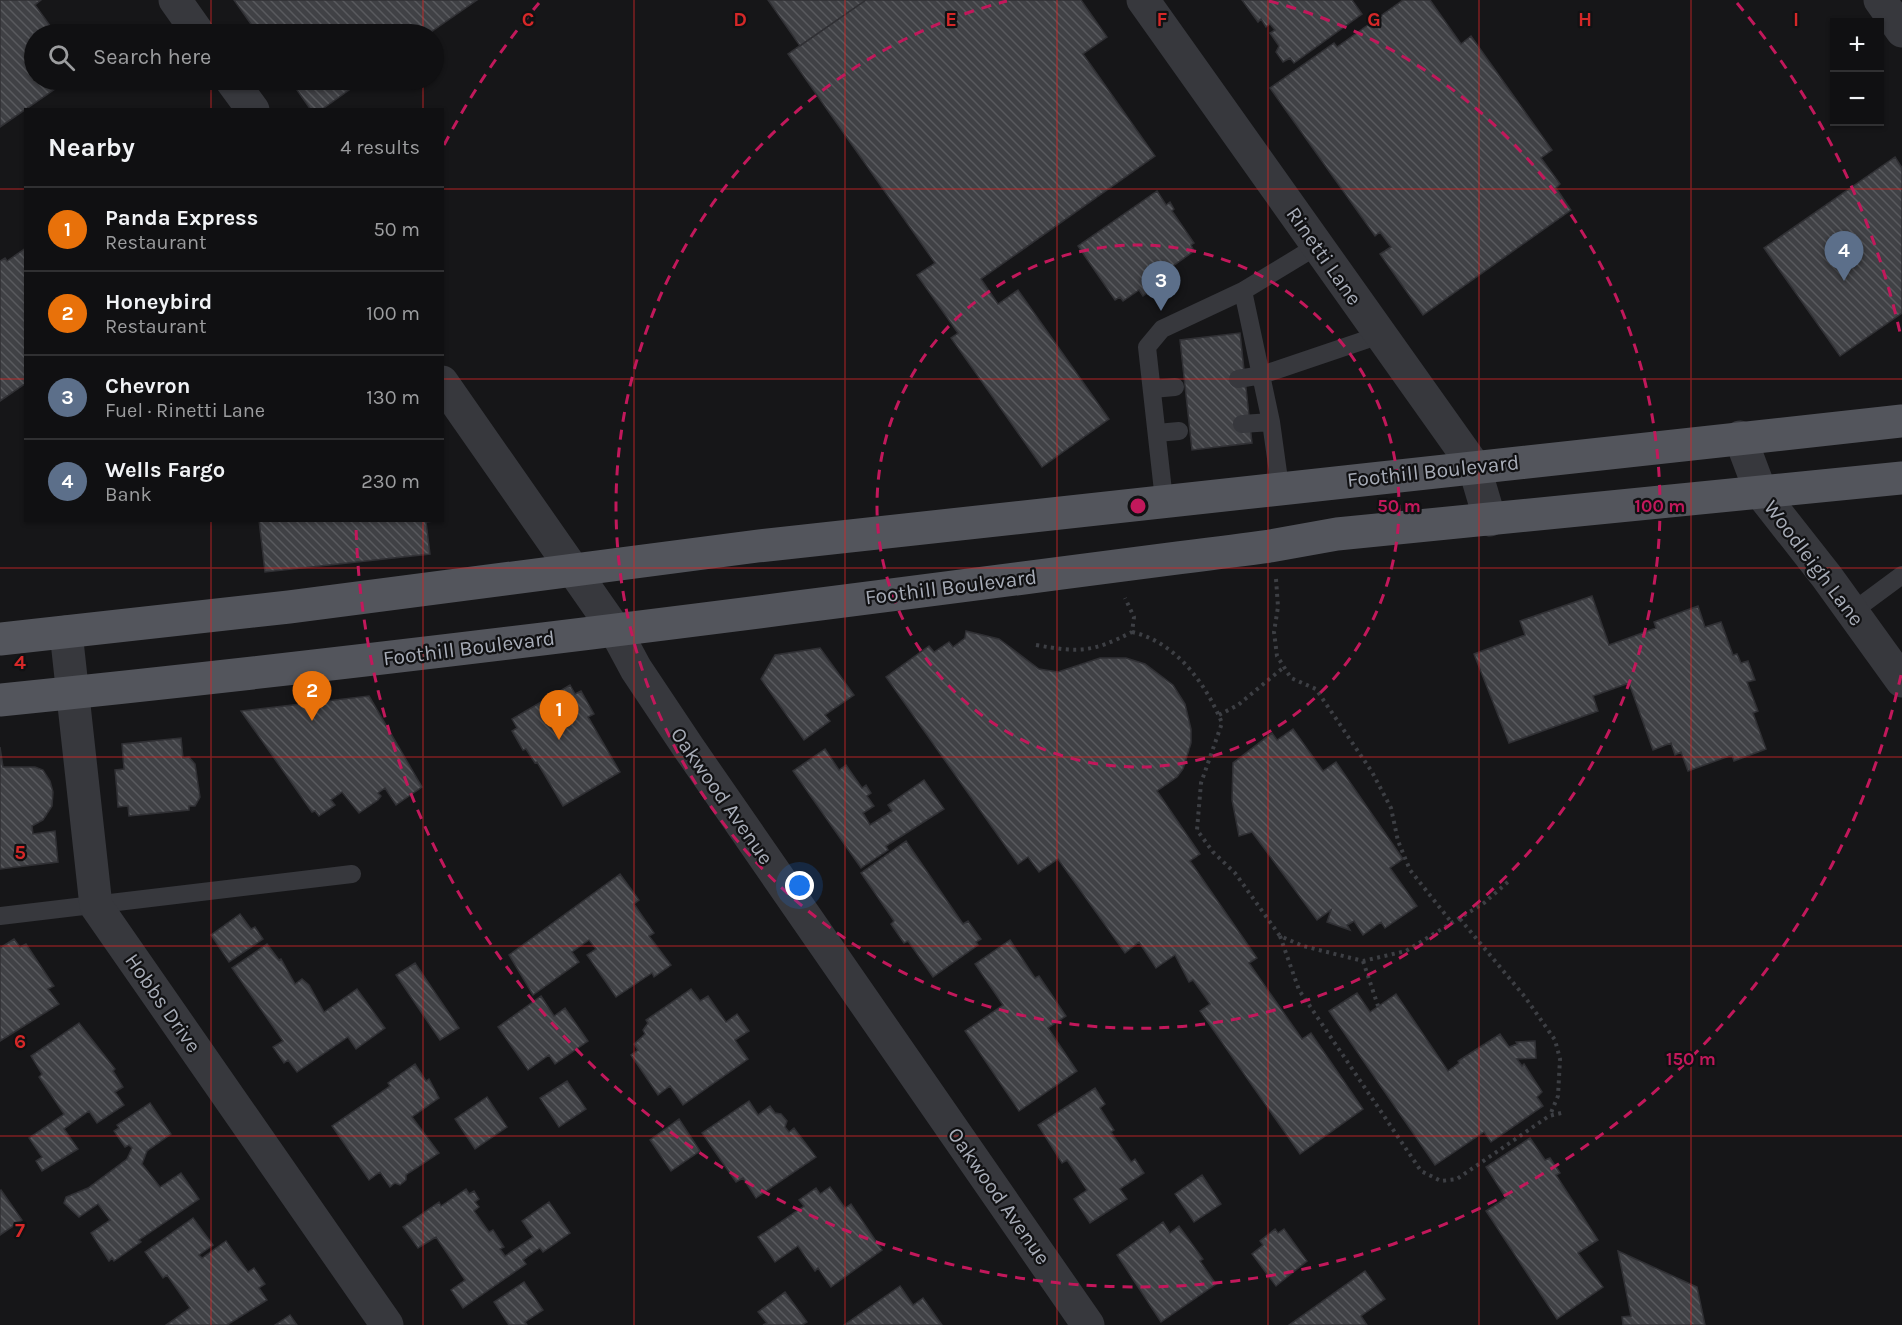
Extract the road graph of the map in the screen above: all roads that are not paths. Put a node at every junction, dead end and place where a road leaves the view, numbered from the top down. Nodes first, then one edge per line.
1 (175, 0) edge
2 (1143, 0) edge
3 (1880, 0) edge
4 (192, 24) edge
5 (1902, 31) edge
6 (238, 90) edge
7 (252, 108) edge
8 (1317, 246) junction
9 (1243, 291) junction
10 (1380, 336) junction
11 (1262, 375) junction
12 (1238, 379) dead end
13 (444, 385) edge
14 (1175, 387) dead end
15 (1152, 389) junction
16 (1902, 421) edge
17 (1271, 422) junction
18 (1242, 424) dead end
19 (1179, 431) dead end
20 (1157, 433) junction
21 (1740, 437) junction
22 (1474, 466) junction
23 (1902, 478) edge
24 (1280, 487) junction
25 (1761, 493) junction
26 (1164, 500) junction
27 (1490, 520) junction
28 (574, 572) junction
29 (1902, 575) edge
30 (1852, 612) junction
31 (615, 630) junction
32 (66, 632) junction
33 (0, 639) edge
34 (1902, 681) edge
35 (73, 692) junction
36 (0, 700) edge
37 (352, 874) dead end
38 (96, 906) junction
39 (0, 916) edge
40 (387, 1325) edge
41 (1088, 1325) edge

1 - 4 street
2 - 8 street, Rinetti Lane
3 - 5 street
6 - 7 street
8 - 9 lane
8 - 10 street, Rinetti Lane
9 - 11 lane
9 - 15 lane
10 - 11 lane
10 - 22 street, Rinetti Lane
11 - 12 lane
11 - 17 lane
13 - 28 street, Oakwood Avenue
14 - 15 lane
15 - 20 lane
16 - 21 main road, Foothill Boulevard
17 - 18 lane
17 - 24 lane
19 - 20 lane
20 - 26 lane
21 - 22 main road, Foothill Boulevard
21 - 25 street, Woodleigh Lane
22 - 24 main road, Foothill Boulevard
22 - 27 street, Rinetti Lane
23 - 25 main road, Foothill Boulevard
24 - 26 main road, Foothill Boulevard
25 - 27 main road, Foothill Boulevard
25 - 30 street, Woodleigh Lane
26 - 28 main road, Foothill Boulevard
27 - 31 main road, Foothill Boulevard
28 - 31 street, Oakwood Avenue
28 - 32 main road, Foothill Boulevard
29 - 30 lane
30 - 34 street, Woodleigh Lane
31 - 35 main road, Foothill Boulevard
31 - 41 street, Oakwood Avenue
32 - 33 main road, Foothill Boulevard
32 - 35 street, Hobbs Drive
35 - 36 main road, Foothill Boulevard
35 - 38 street, Hobbs Drive
37 - 38 lane
38 - 39 lane
38 - 40 street, Hobbs Drive

